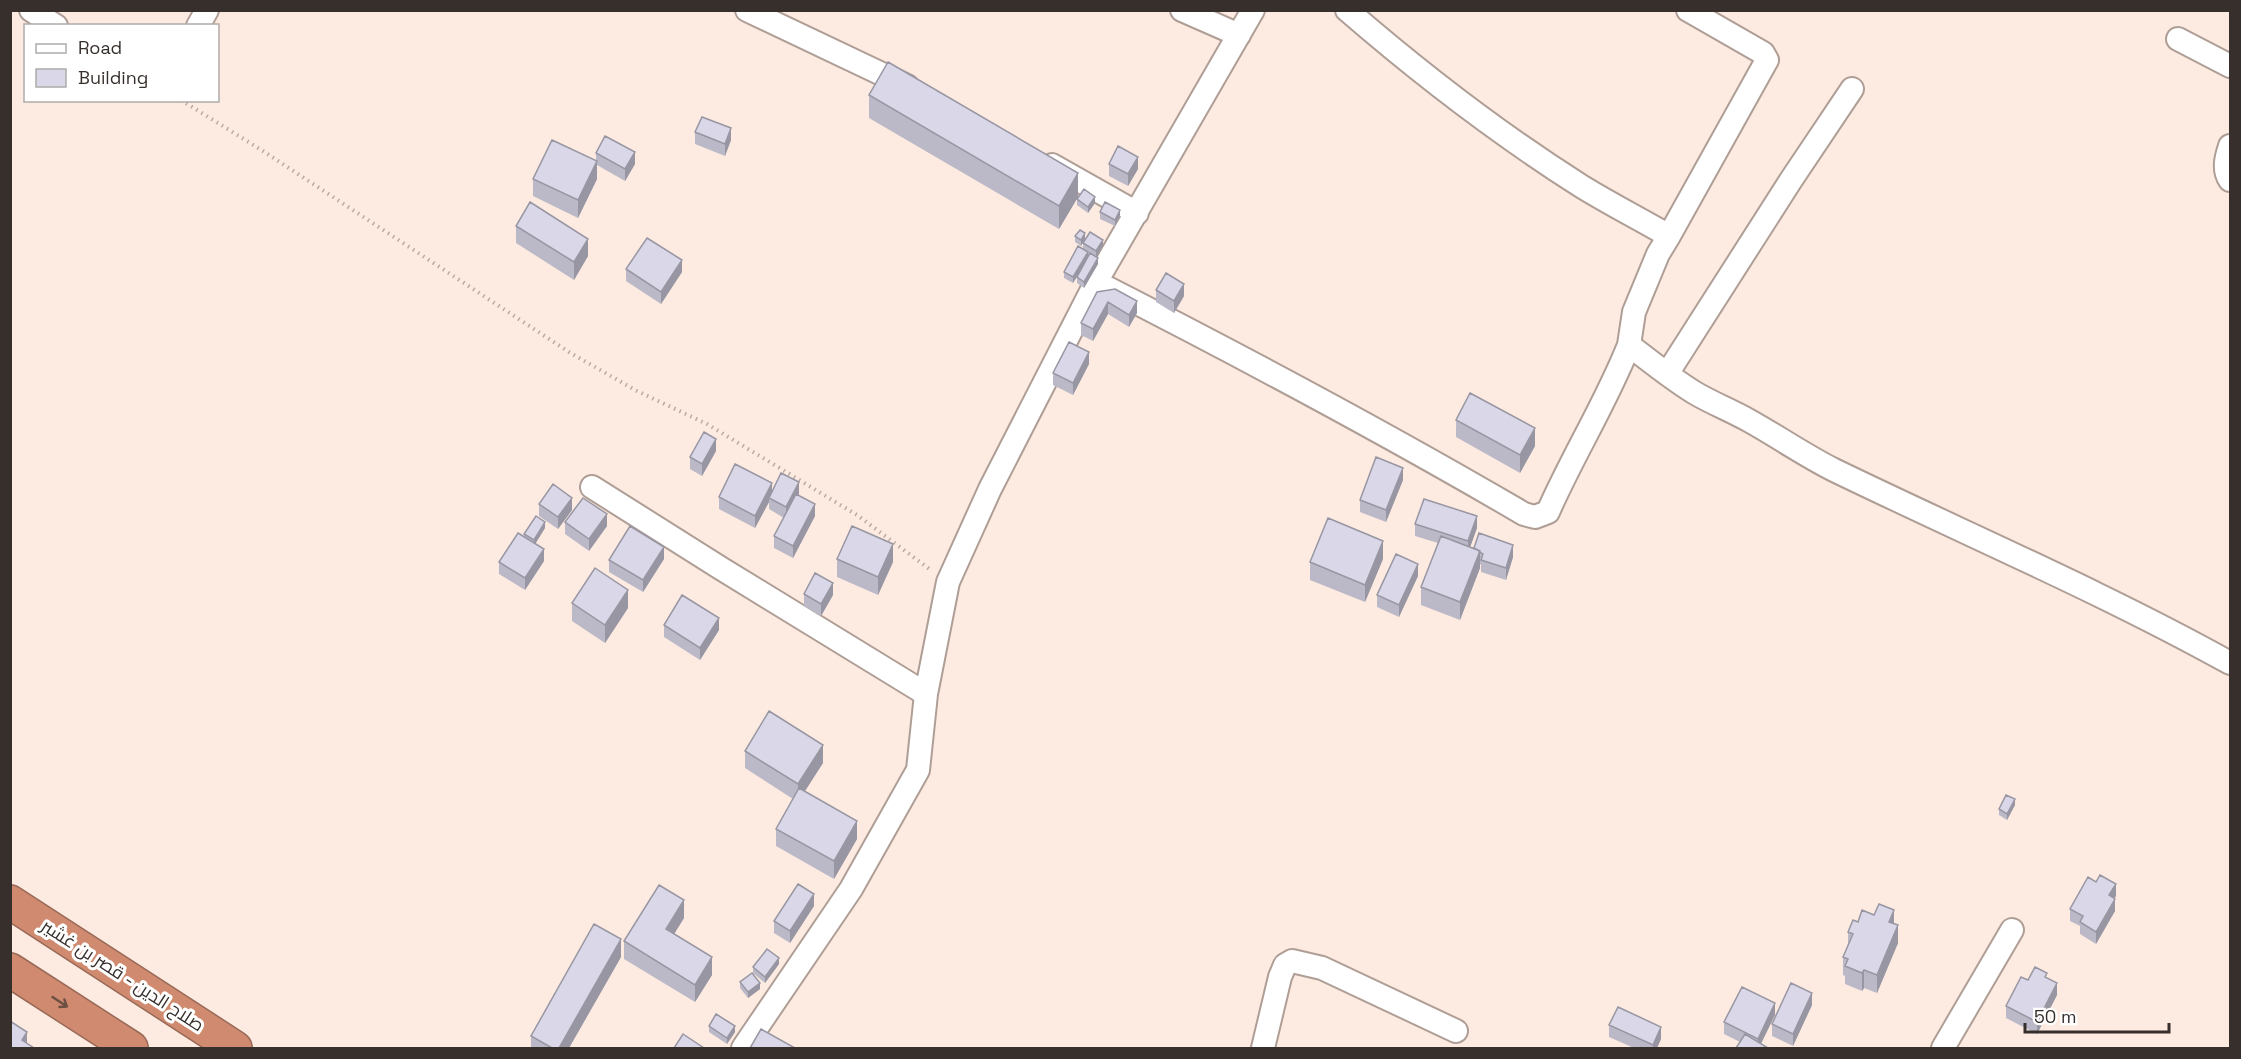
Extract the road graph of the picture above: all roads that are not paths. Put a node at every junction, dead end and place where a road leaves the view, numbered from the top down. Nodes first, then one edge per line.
1 (31, 10) edge
2 (207, 10) edge
3 (747, 10) edge
4 (1182, 10) edge
5 (1253, 10) edge
6 (1347, 10) edge
7 (1688, 10) edge
8 (1728, 20) edge
9 (53, 24) edge
10 (199, 24) edge
11 (1239, 35) junction
12 (2178, 39) dead end
13 (2230, 66) edge
14 (1852, 89) dead end
15 (921, 93) edge
16 (2230, 146) edge
17 (1033, 154) edge
18 (2230, 180) edge
19 (1137, 213) junction
20 (1669, 236) junction
21 (1096, 282) junction
22 (1629, 345) junction
23 (1667, 374) junction
24 (592, 487) dead end
25 (2230, 663) edge
26 (926, 694) junction
27 (10, 902) edge
28 (2012, 930) dead end
29 (10, 970) edge
30 (1456, 1031) dead end
31 (131, 1048) edge
32 (235, 1048) edge
33 (743, 1048) edge
34 (1263, 1048) edge
35 (1943, 1048) edge

1 - 9 street
2 - 10 street
3 - 15 street
4 - 11 street
5 - 11 street
6 - 20 street
7 - 8 street
8 - 20 street
11 - 19 street
12 - 13 street
14 - 23 street
16 - 18 street
17 - 19 street
19 - 21 street
20 - 22 street
21 - 22 street
21 - 26 street
22 - 23 street
23 - 25 street
24 - 26 street
26 - 33 street
27 - 32 highway, صلاح الدين - قصر بن غشير
28 - 35 street
29 -> 31 highway
30 - 34 street

